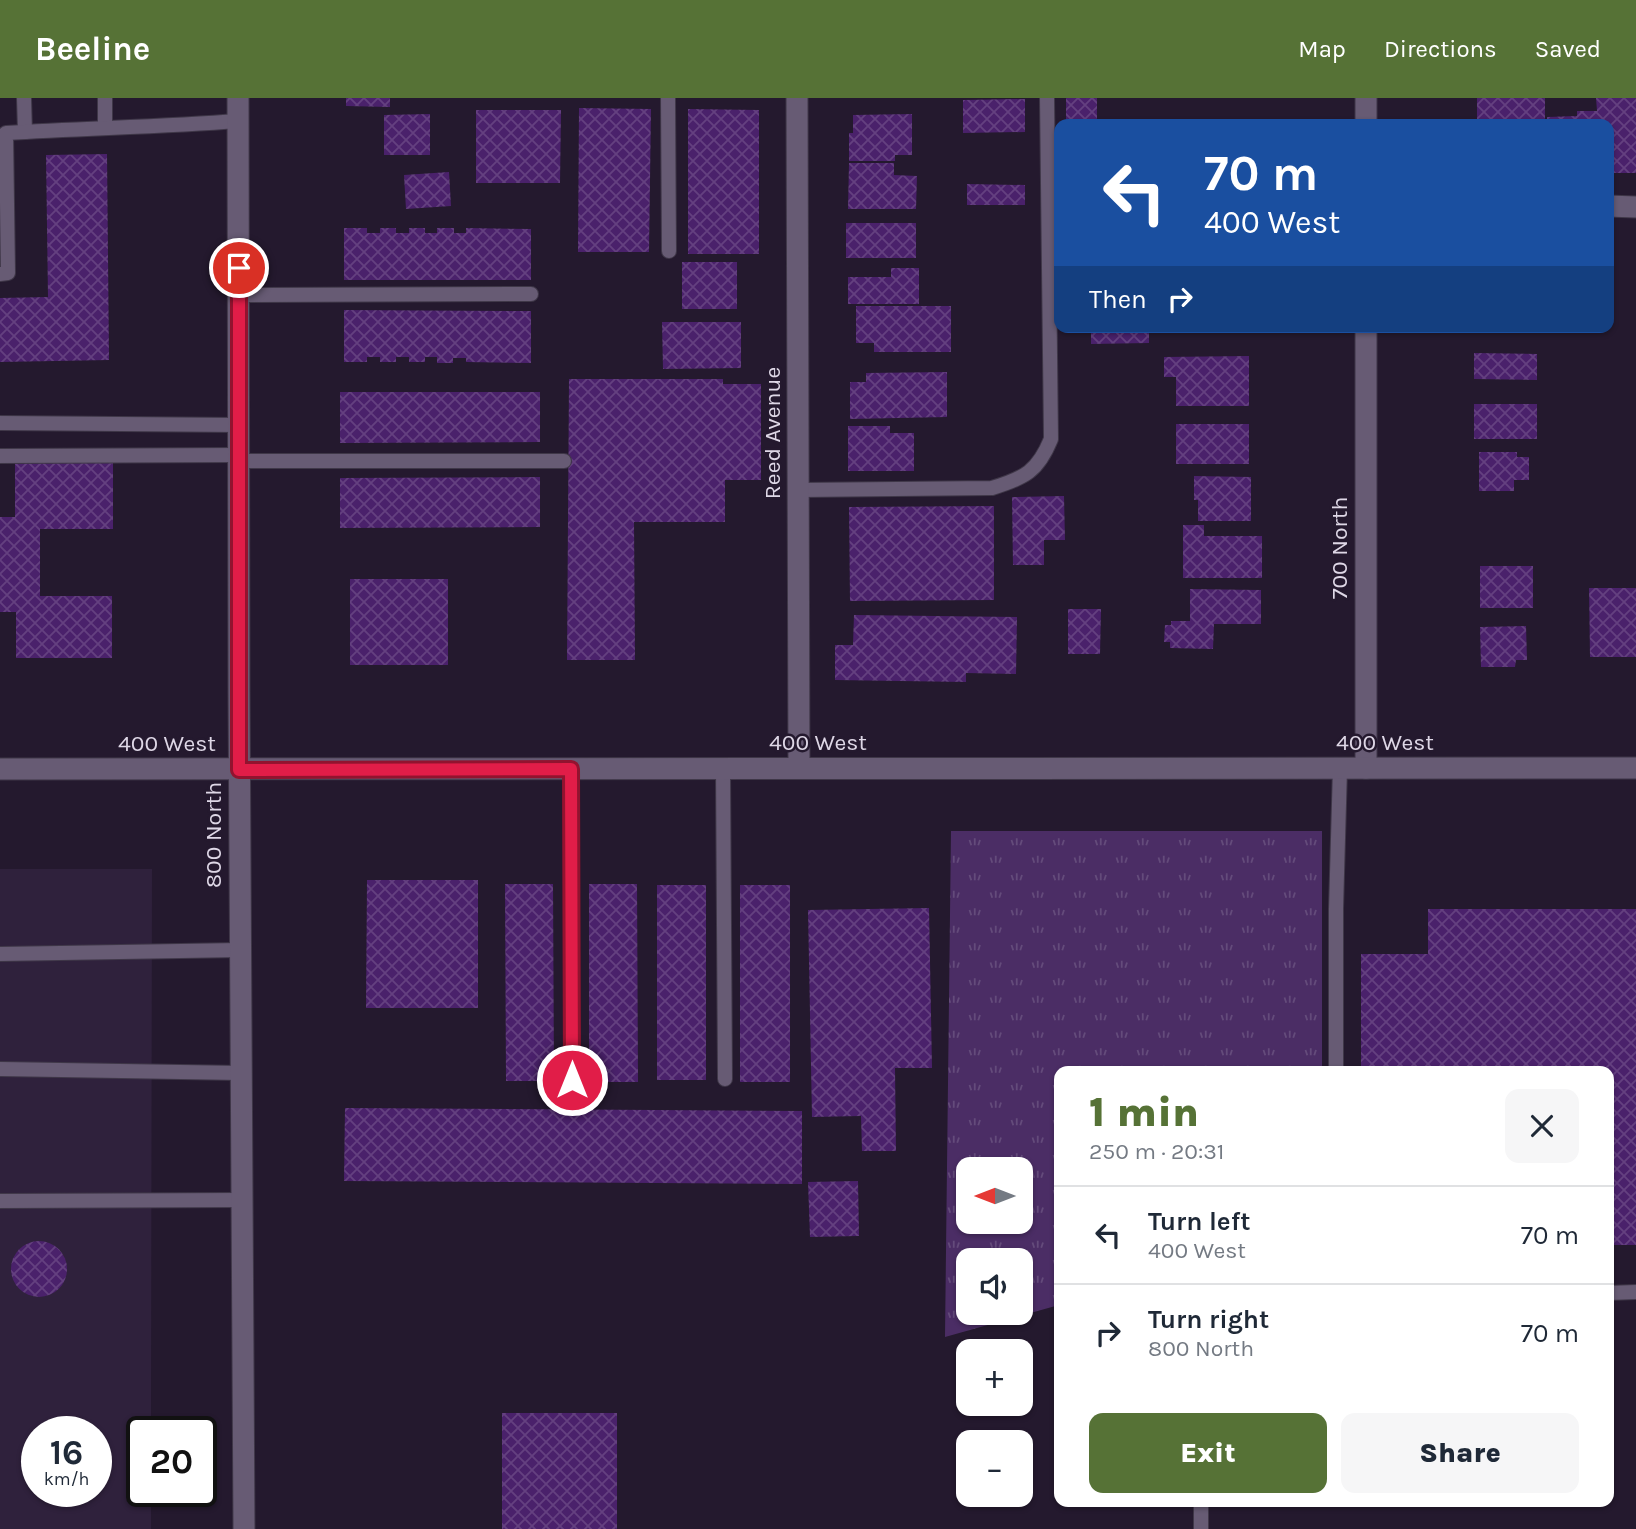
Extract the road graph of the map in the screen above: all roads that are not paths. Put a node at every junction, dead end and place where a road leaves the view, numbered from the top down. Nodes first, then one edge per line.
1 (24, 98) edge
2 (105, 98) edge
3 (238, 98) edge
4 (668, 98) edge
5 (797, 98) edge
6 (1047, 98) edge
7 (1366, 98) edge
8 (1366, 119) edge
9 (238, 121) junction
10 (106, 127) junction
11 (25, 132) junction
12 (1614, 206) edge
13 (1636, 206) edge
14 (669, 251) dead end
15 (0, 274) edge
16 (239, 295) junction
17 (531, 295) dead end
18 (1366, 333) edge
19 (0, 423) edge
20 (239, 425) junction
21 (0, 456) edge
22 (239, 458) junction
23 (564, 461) dead end
24 (799, 490) junction
25 (723, 768) junction
26 (799, 768) junction
27 (1340, 768) junction
28 (1366, 768) junction
29 (1636, 768) edge
30 (0, 769) edge
31 (571, 769) junction
32 (239, 770) junction
33 (240, 950) junction
34 (0, 954) edge
35 (1336, 1066) edge
36 (0, 1069) edge
37 (241, 1073) junction
38 (725, 1079) dead end
39 (572, 1080) dead end
40 (242, 1200) junction
41 (0, 1201) edge
42 (1636, 1292) edge
43 (1614, 1293) edge
44 (1201, 1507) edge
45 (244, 1529) edge
46 (1201, 1529) edge

1 - 11 lane
2 - 10 lane
3 - 9 street, 800 North
4 - 14 lane
5 - 24 street, Reed Avenue
6 - 24 lane
7 - 8 street
9 - 10 lane
9 - 16 street, 800 North
10 - 11 lane
11 - 15 lane
12 - 13 street
16 - 17 lane
16 - 20 street, 800 North
18 - 28 street, 700 North
19 - 20 lane
20 - 22 street, 800 North
21 - 22 lane
22 - 23 lane
22 - 32 street, 800 North
24 - 26 street, Reed Avenue
25 - 26 street, 400 West
25 - 31 street, 400 West
25 - 38 lane
26 - 27 street, 400 West
27 - 28 street, 400 West
27 - 35 lane
28 - 29 street, 400 West
30 - 32 street, 400 West
31 - 32 street, 400 West
31 - 39 lane
32 - 33 street, 800 North
33 - 34 lane
33 - 37 street, 800 North
36 - 37 lane
37 - 40 street, 800 North
40 - 41 lane
40 - 45 street, 800 North
42 - 43 lane
44 - 46 lane

